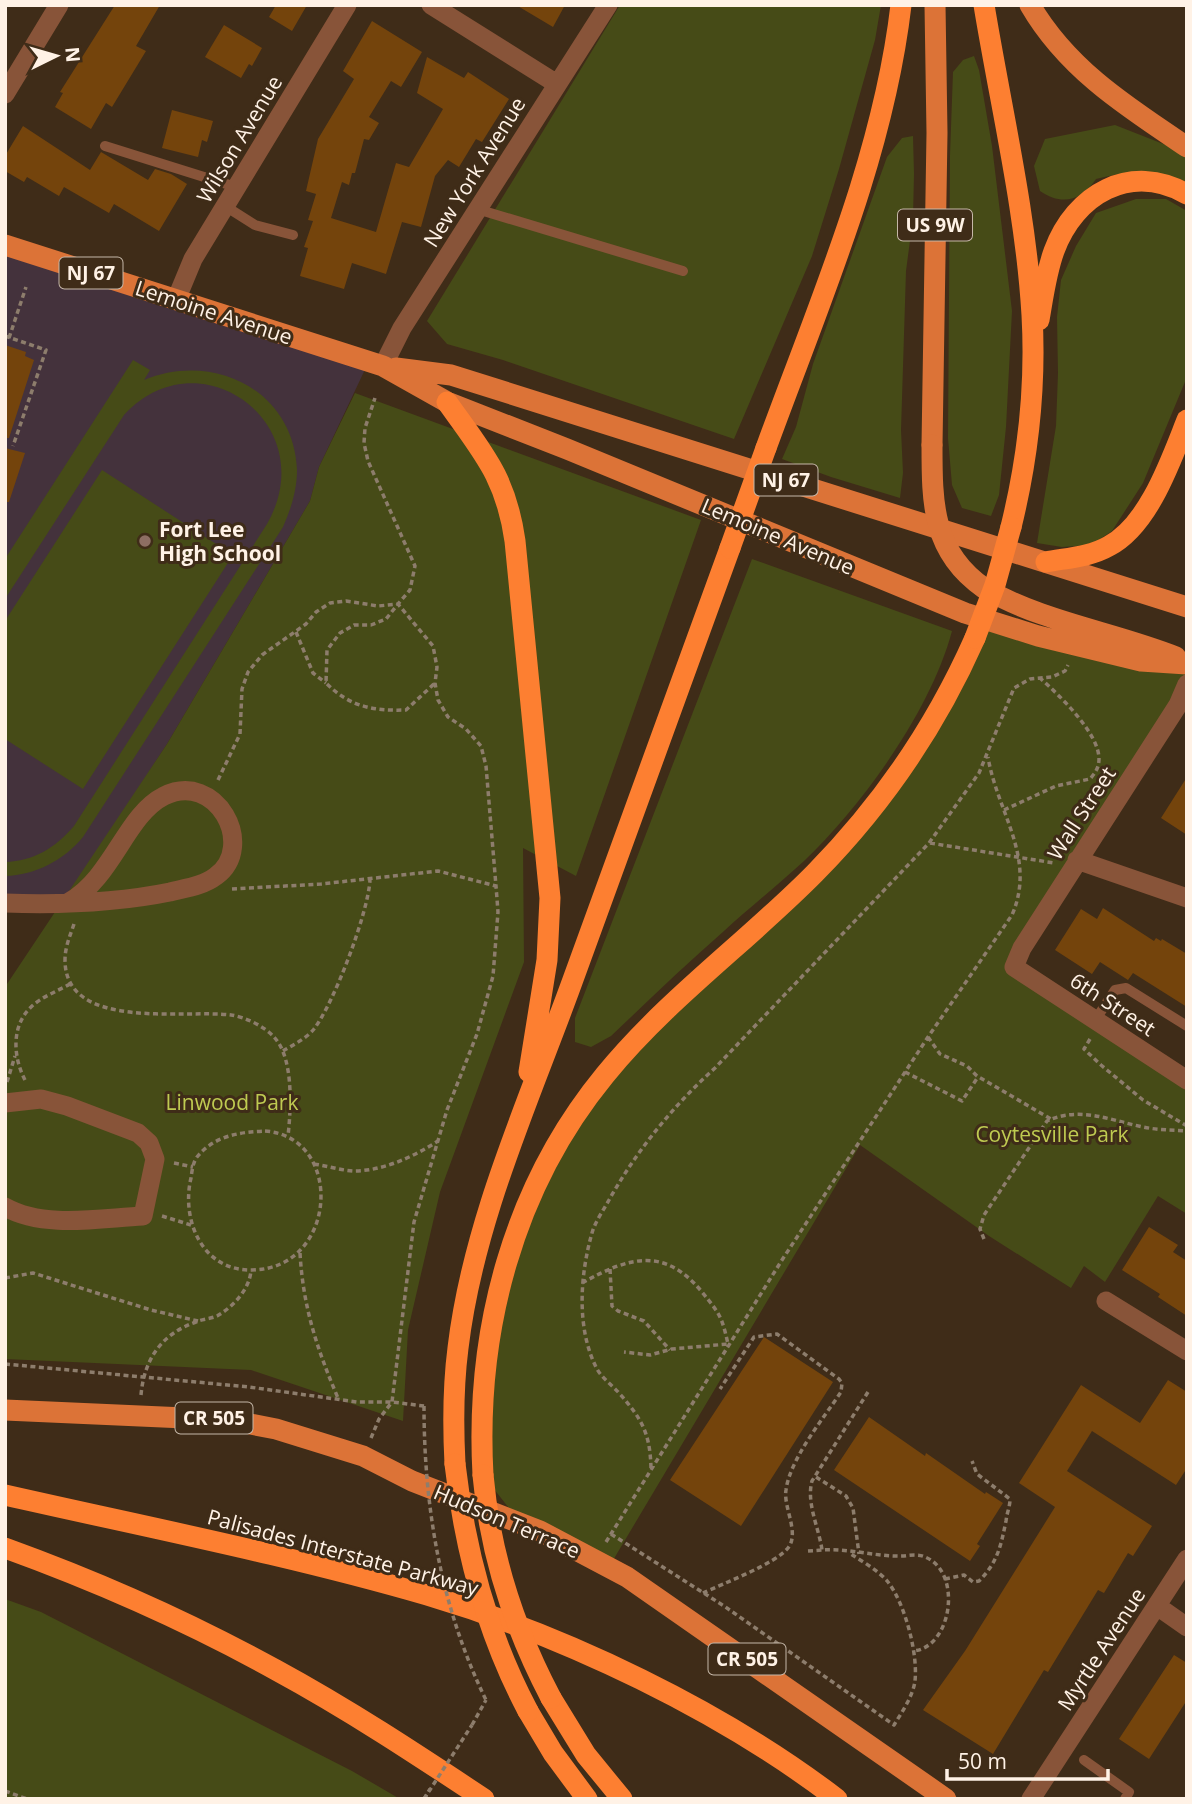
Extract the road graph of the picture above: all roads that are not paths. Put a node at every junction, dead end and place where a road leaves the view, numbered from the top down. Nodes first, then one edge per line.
1 (59, 5) edge
2 (347, 5) edge
3 (431, 5) edge
4 (608, 5) edge
5 (901, 5) edge
6 (935, 5) edge
7 (984, 5) edge
8 (1030, 5) edge
9 (557, 84) junction
10 (5, 94) edge
11 (105, 146) dead end
12 (1187, 147) edge
13 (236, 187) junction
14 (1187, 194) edge
15 (225, 206) junction
16 (477, 209) junction
17 (293, 235) dead end
18 (5, 245) edge
19 (683, 271) dead end
20 (176, 300) junction
21 (1033, 356) junction
22 (383, 366) junction
23 (447, 402) junction
24 (1187, 419) edge
25 (1046, 562) junction
26 (1187, 607) edge
27 (1187, 663) edge
28 (1187, 684) edge
29 (1075, 864) junction
30 (1186, 897) edge
31 (5, 903) edge
32 (75, 903) junction
33 (1014, 967) joint
34 (1096, 1019) junction
35 (1187, 1026) edge
36 (1187, 1080) edge
37 (5, 1103) edge
38 (519, 1126) junction
39 (5, 1207) edge
40 (1106, 1301) dead end
41 (1187, 1351) edge
42 (5, 1409) edge
43 (5, 1494) edge
44 (5, 1548) edge
45 (1187, 1559) edge
46 (1157, 1606) junction
47 (1187, 1627) edge
48 (1084, 1760) dead end
49 (484, 1799) edge
50 (587, 1799) edge
51 (622, 1799) edge
52 (837, 1799) edge
53 (946, 1799) edge
54 (1031, 1799) edge
55 (1125, 1799) edge

1 - 10 street
2 - 13 street, Wilson Avenue
3 - 9 street
4 - 9 street, New York Avenue
5 - 38 highway, bridge
6 - 27 main road, US 9W, bridge
7 - 21 highway
8 - 12 main road
9 - 16 street, New York Avenue
11 - 13 lane
13 - 15 street, Wilson Avenue
14 - 21 highway
15 - 17 lane
15 - 20 street, Wilson Avenue
16 - 19 lane
16 - 22 street, New York Avenue
18 - 20 main road, Lemoine Avenue / NJ 67
20 - 22 main road, Lemoine Avenue / NJ 67
21 - 51 highway, bridge
22 - 23 main road, Lemoine Avenue / NJ 67
22 - 25 main road, Lemoine Avenue / NJ 67
23 - 27 main road, Lemoine Avenue / NJ 67
23 - 38 highway
24 - 25 highway
25 - 26 main road, Lemoine Avenue / NJ 67
28 - 29 street, Wall Street
29 - 30 street
29 - 33 street, Wall Street
31 - 32 street
32 - 32 street
33 - 34 street, 6th Street
34 - 35 lane
34 - 36 street, 6th Street
37 - 39 street
38 - 50 highway, bridge
40 - 41 street
42 - 53 main road, Hudson Terrace / CR 505
43 - 52 highway, Palisades Interstate Parkway
44 - 49 highway
45 - 46 street, Myrtle Avenue
46 - 47 street
46 - 54 street, Myrtle Avenue
48 - 55 lane

